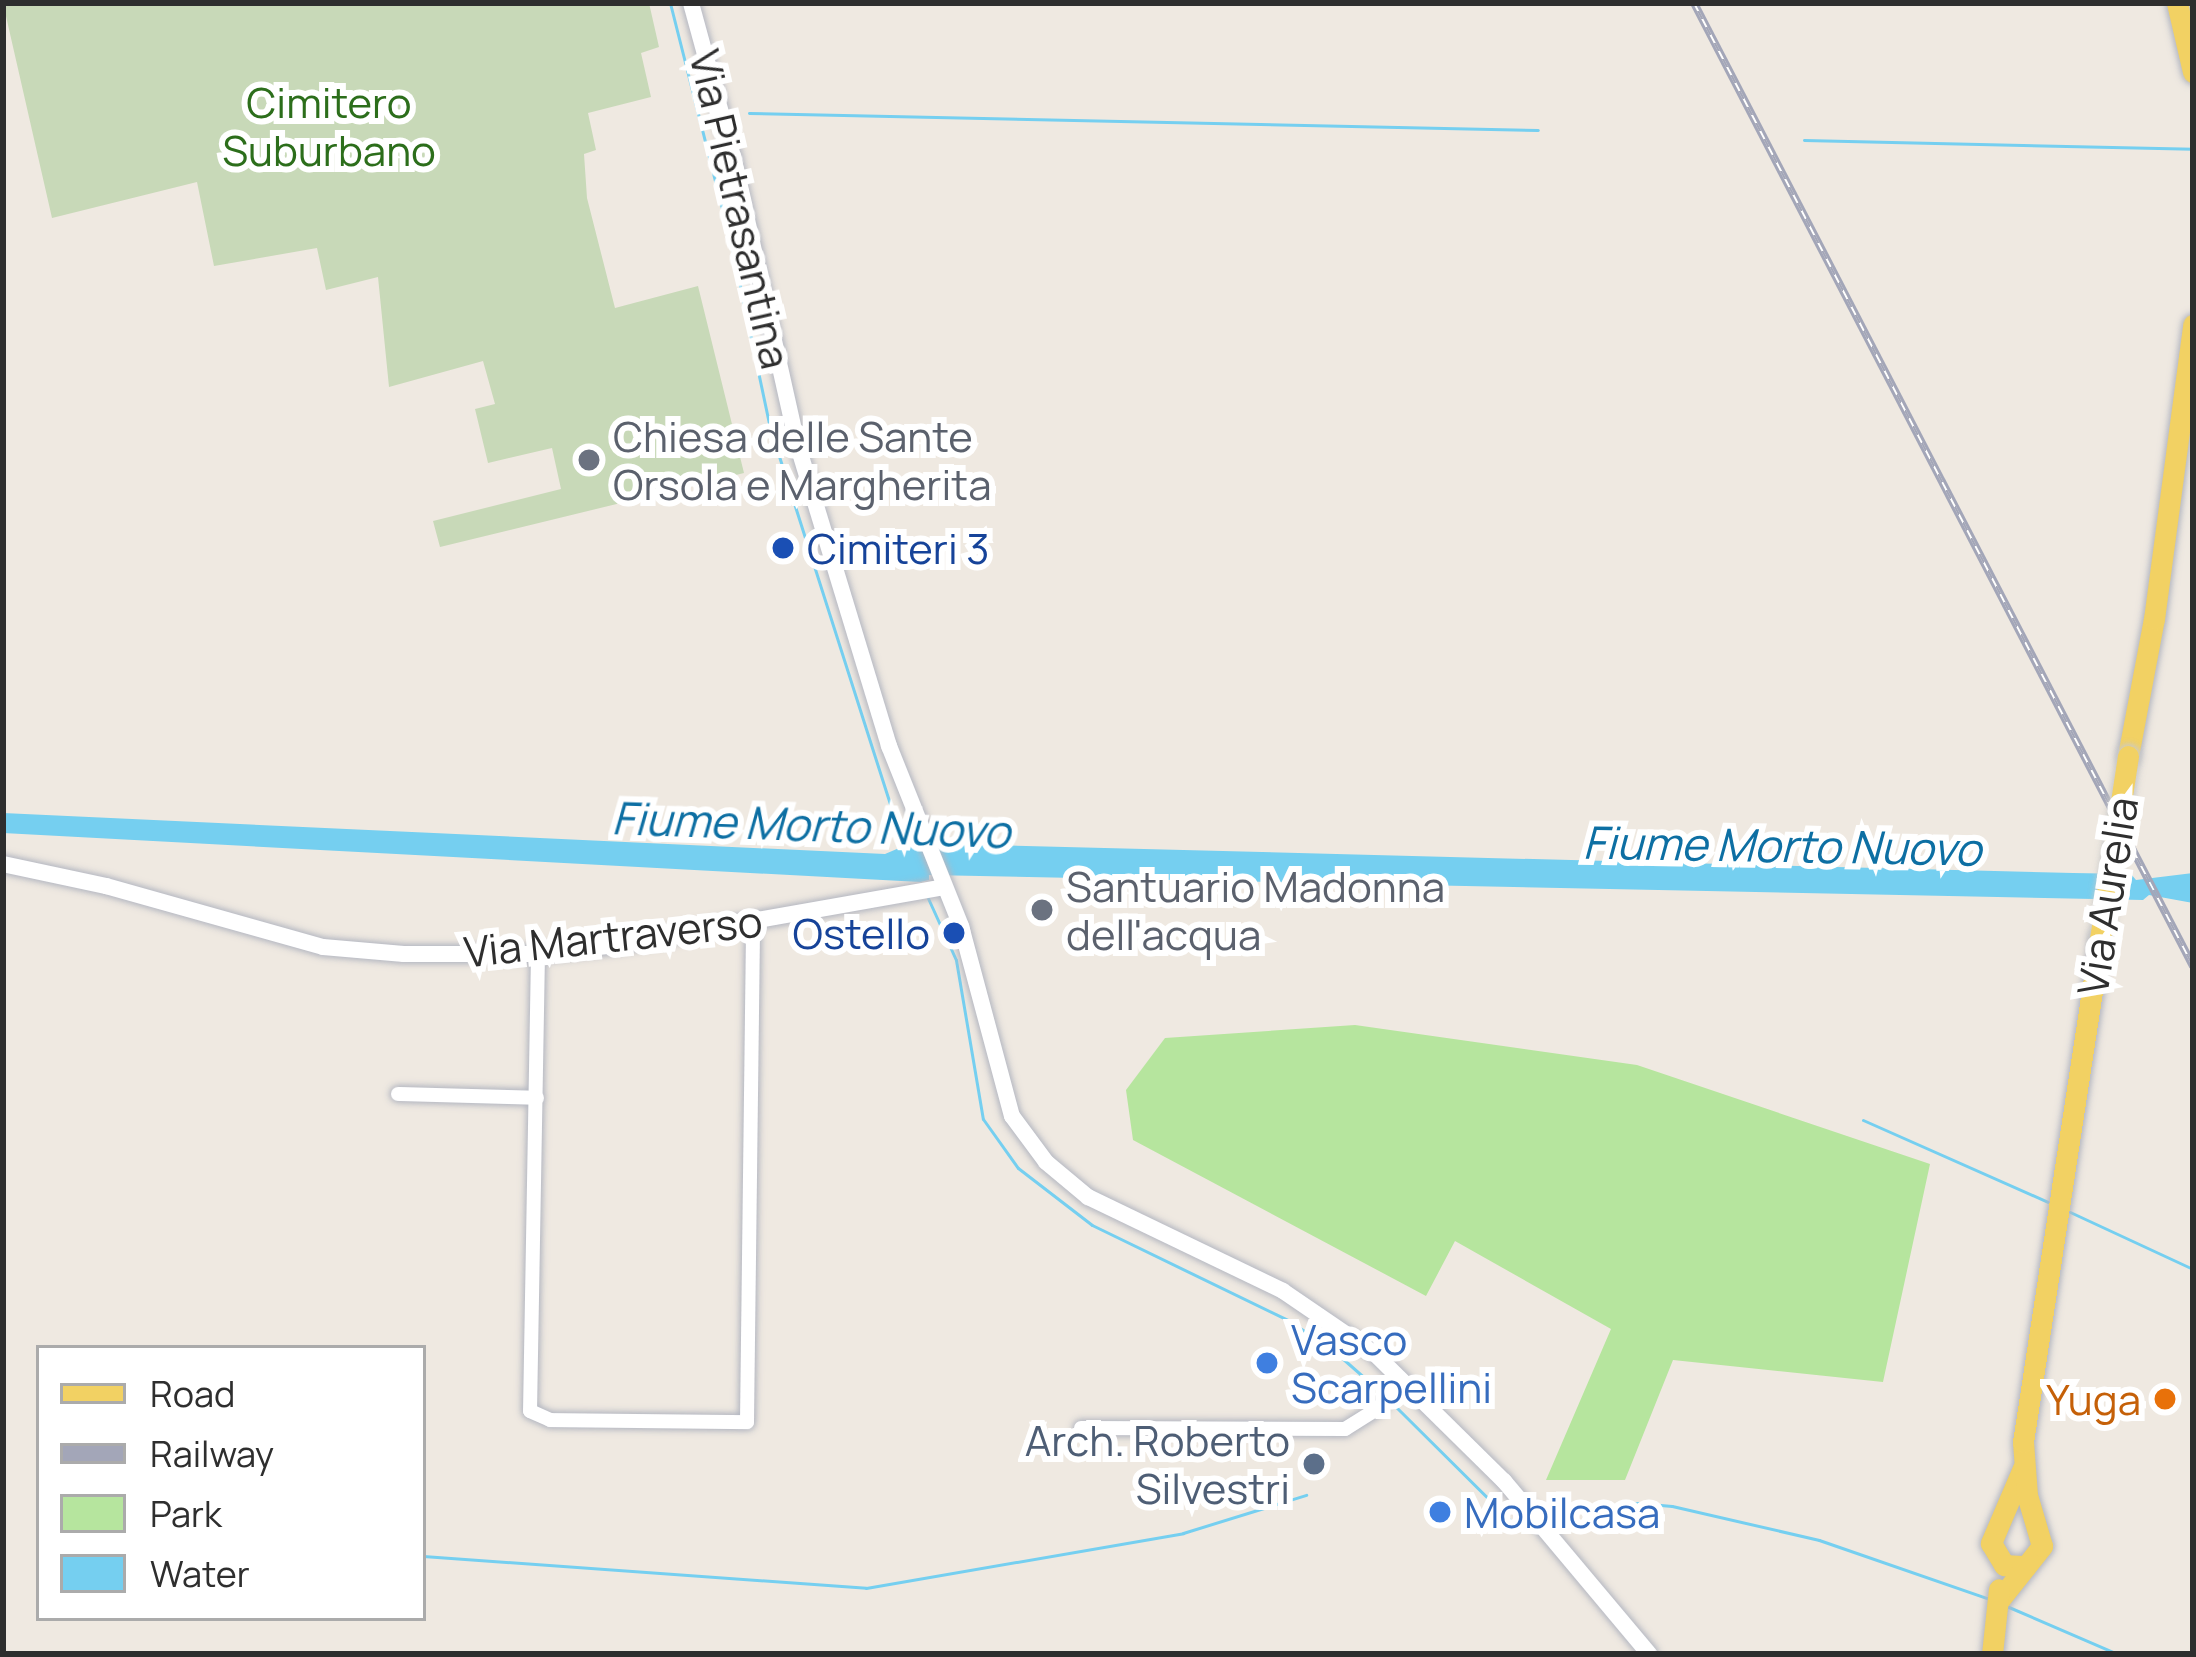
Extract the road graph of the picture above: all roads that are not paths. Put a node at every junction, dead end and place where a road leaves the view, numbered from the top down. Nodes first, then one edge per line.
1 (691, 3) edge
2 (2177, 3) edge
3 (2193, 72) edge
4 (2193, 325) edge
5 (3, 864) edge
6 (940, 886) junction
7 (753, 924) junction
8 (538, 953) junction
9 (398, 1094) dead end
10 (537, 1098) junction
11 (1404, 1381) junction
12 (1082, 1429) dead end
13 (2023, 1468) junction
14 (2000, 1523) junction
15 (2035, 1524) junction
16 (1991, 1547) junction
17 (2026, 1566) junction
18 (2000, 1599) junction
19 (1648, 1654) edge
20 (1992, 1654) edge

1 - 6 street, Via Pietrasantina
2 - 3 main road
4 - 13 main road, Via Aurelia, bridge
5 - 8 street, Via Martraverso
6 - 7 street, Via Martraverso
6 - 11 street, Via Pietrasantina
7 - 8 street, Via Martraverso
7 - 10 street
8 - 10 street
9 - 10 street
11 - 12 street
11 - 19 street, Via Pietrasantina
13 - 14 main road, Via Aurelia
13 - 15 main road, Via Aurelia
14 - 15 main road
14 - 16 main road
15 - 17 main road
16 - 17 main road
16 - 18 main road
17 - 18 main road
18 - 20 main road

